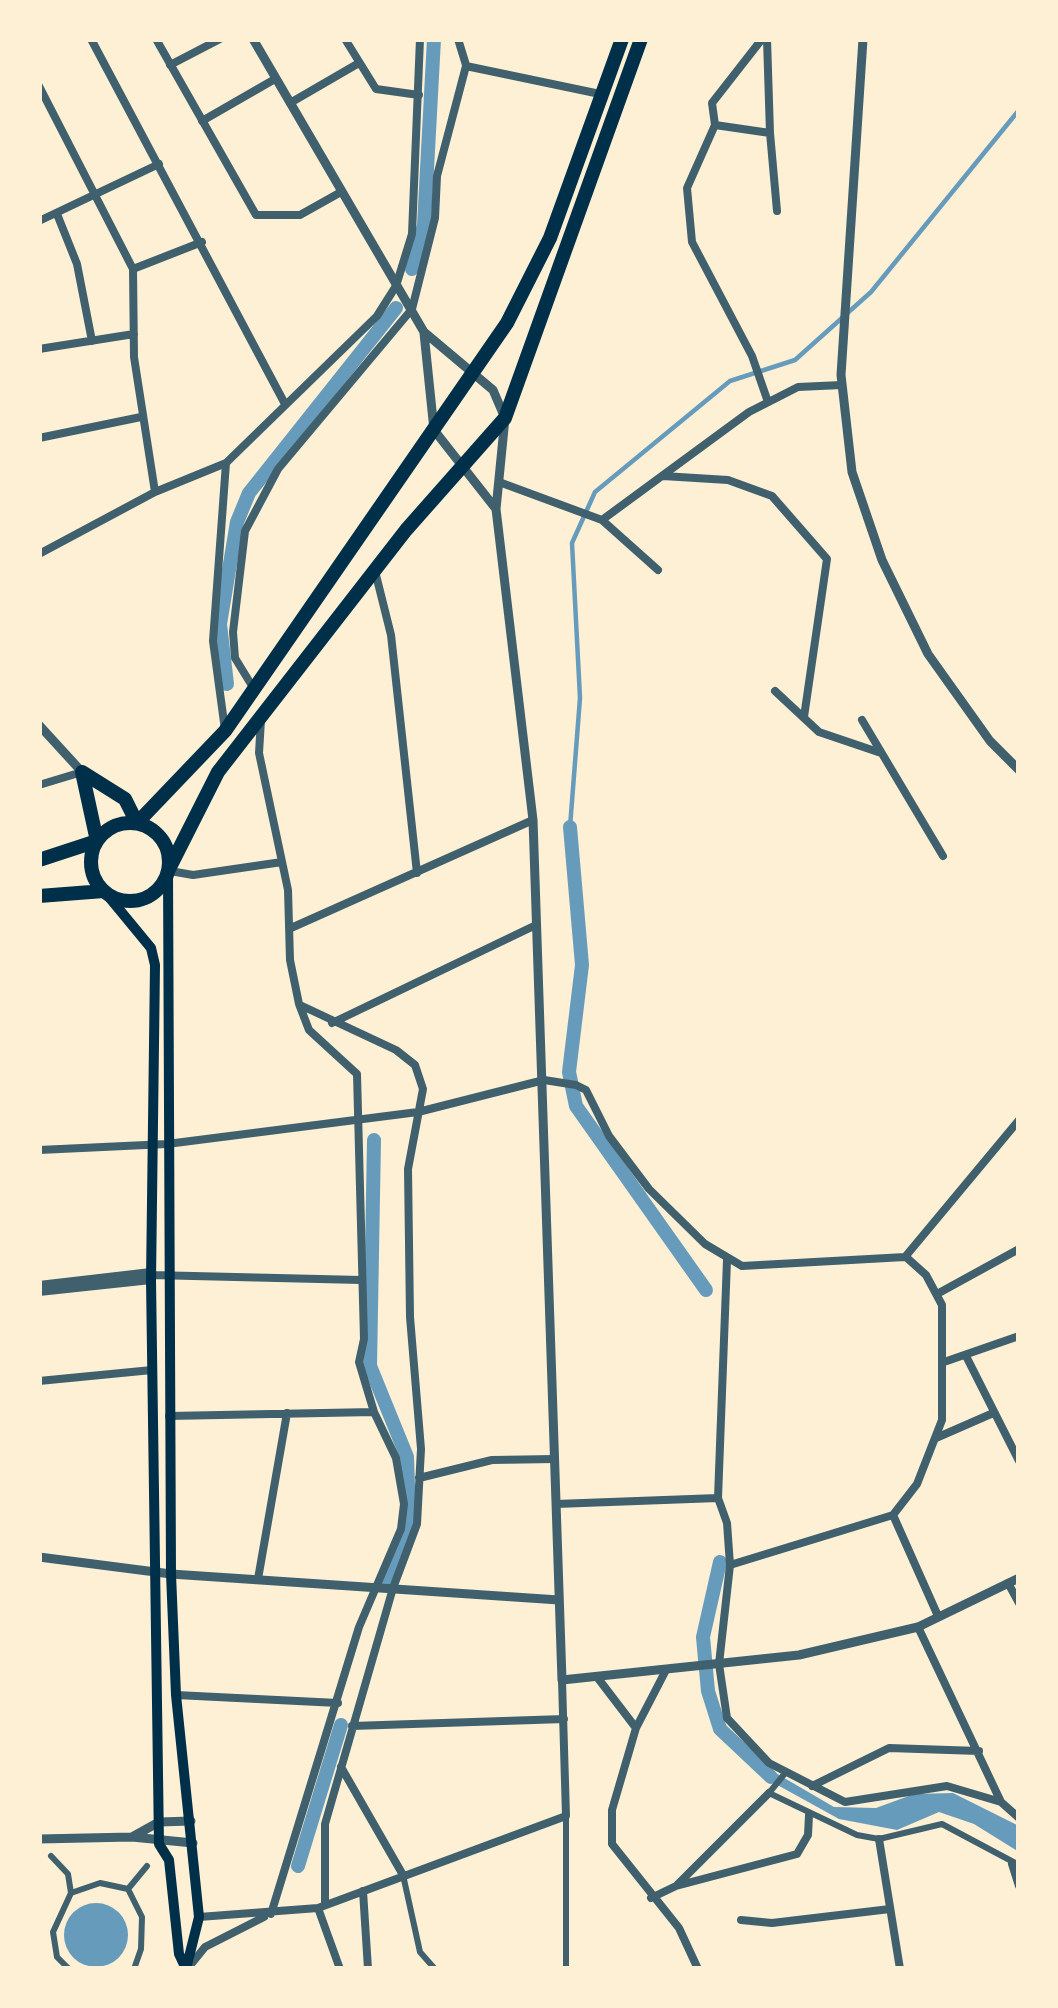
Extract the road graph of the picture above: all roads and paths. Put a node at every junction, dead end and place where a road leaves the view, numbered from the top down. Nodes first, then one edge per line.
1 (91, 39) edge
2 (156, 39) edge
3 (220, 39) edge
4 (253, 39) edge
5 (345, 39) edge
6 (420, 39) edge
7 (458, 39) edge
8 (622, 39) edge
9 (641, 39) edge
10 (764, 39) edge
11 (863, 39) edge
12 (359, 63) junction
13 (170, 65) junction
14 (466, 66) junction
15 (275, 79) junction
16 (39, 86) edge
17 (419, 95) junction
18 (602, 95) junction
19 (289, 104) junction
20 (202, 121) junction
21 (715, 124) junction
22 (770, 133) junction
23 (159, 164) junction
24 (341, 192) junction
25 (96, 198) junction
26 (777, 211) dead end
27 (56, 214) junction
28 (39, 221) edge
29 (202, 242) junction
30 (133, 269) junction
31 (396, 286) junction
32 (412, 309) junction
33 (424, 332) junction
34 (134, 334) junction
35 (92, 341) junction
36 (39, 350) edge
37 (475, 374) junction
38 (842, 385) junction
39 (768, 402) junction
40 (285, 404) junction
41 (141, 417) junction
42 (505, 418) junction
43 (434, 430) junction
44 (39, 438) edge
45 (226, 463) junction
46 (464, 466) junction
47 (662, 476) junction
48 (499, 482) junction
49 (154, 492) junction
50 (496, 509) junction
51 (597, 518) junction
52 (39, 554) edge
53 (375, 570) junction
54 (658, 570) dead end
55 (255, 691) junction
56 (775, 691) dead end
57 (804, 717) junction
58 (261, 719) junction
59 (862, 720) dead end
60 (39, 724) edge
61 (225, 730) junction
62 (882, 753) junction
63 (1019, 770) edge
64 (82, 772) junction
65 (39, 785) edge
66 (533, 820) junction
67 (137, 823) junction
68 (97, 841) junction
69 (943, 856) dead end
70 (39, 860) edge
71 (282, 862) junction
72 (168, 871) junction
73 (417, 873) junction
74 (104, 892) junction
75 (39, 896) edge
76 (536, 925) junction
77 (291, 928) junction
78 (299, 1004) junction
79 (330, 1023) junction
80 (544, 1080) junction
81 (418, 1112) junction
82 (356, 1120) junction
83 (1019, 1120) edge
84 (167, 1144) junction
85 (151, 1145) junction
86 (39, 1150) edge
87 (1019, 1249) edge
88 (905, 1257) junction
89 (727, 1260) junction
90 (168, 1273) junction
91 (151, 1276) junction
92 (361, 1280) junction
93 (39, 1288) edge
94 (937, 1294) junction
95 (1019, 1336) edge
96 (965, 1356) junction
97 (944, 1363) junction
98 (152, 1370) junction
99 (39, 1381) edge
100 (287, 1412) junction
101 (374, 1412) junction
102 (992, 1414) junction
103 (169, 1415) junction
104 (935, 1438) junction
105 (554, 1460) junction
106 (1019, 1460) edge
107 (418, 1478) junction
108 (718, 1498) junction
109 (556, 1504) junction
110 (893, 1515) junction
111 (39, 1556) edge
112 (730, 1565) junction
113 (154, 1572) junction
114 (171, 1574) junction
115 (1019, 1578) edge
116 (258, 1580) junction
117 (1007, 1583) junction
118 (373, 1587) junction
119 (392, 1588) junction
120 (560, 1600) junction
121 (1019, 1603) edge
122 (938, 1616) junction
123 (918, 1627) junction
124 (719, 1664) junction
125 (665, 1672) junction
126 (597, 1677) junction
127 (562, 1680) junction
128 (176, 1695) junction
129 (338, 1703) junction
130 (564, 1719) junction
131 (352, 1726) junction
132 (637, 1728) junction
133 (981, 1751) junction
134 (340, 1767) junction
135 (786, 1772) junction
136 (812, 1786) junction
137 (769, 1793) junction
138 (1001, 1802) junction
139 (809, 1814) junction
140 (566, 1816) junction
141 (1019, 1818) edge
142 (191, 1820) junction
143 (159, 1822) junction
144 (132, 1837) junction
145 (39, 1839) edge
146 (879, 1839) junction
147 (193, 1843) junction
148 (159, 1844) junction
149 (51, 1856) dead end
150 (1016, 1864) edge
151 (147, 1866) dead end
152 (403, 1875) junction
153 (676, 1886) junction
154 (1019, 1886) edge
155 (128, 1889) junction
156 (363, 1891) junction
157 (71, 1893) junction
158 (652, 1898) junction
159 (322, 1906) junction
160 (890, 1909) junction
161 (271, 1914) junction
162 (199, 1917) junction
163 (741, 1920) dead end
164 (899, 1968) edge
165 (69, 1969) edge
166 (134, 1969) edge
167 (186, 1969) edge
168 (340, 1969) edge
169 (368, 1969) edge
170 (435, 1969) edge
171 (566, 1969) edge
172 (698, 1969) edge
173 (885, 1969) edge

1 - 23 street
2 - 13 street
3 - 13 street
4 - 15 street
5 - 12 street
6 - 17 street
7 - 14 street
8 - 18 highway
9 - 42 highway
10 - 21 street
10 - 22 street
11 - 38 street
12 - 17 street
12 - 19 street
13 - 20 street
14 - 18 street
14 - 32 street
15 - 19 street
15 - 20 street
16 - 25 street
17 - 31 street
18 - 37 highway
19 - 24 street
20 - 24 street
21 - 22 street
21 - 39 street
22 - 26 street
23 - 25 street
23 - 29 street
24 - 31 street
25 - 27 street
25 - 30 street
27 - 28 street
27 - 35 street
29 - 30 street
29 - 40 street
30 - 34 street
31 - 32 street
31 - 40 street
32 - 33 street
32 - 55 street
33 - 37 street
33 - 43 street
34 - 35 street
34 - 41 street
35 - 36 street
37 - 42 street
37 - 43 highway
38 - 39 street
38 - 63 street
39 - 47 street
40 - 45 street
41 - 44 street
41 - 49 street
42 - 46 highway
42 - 48 street
43 - 46 street
43 - 55 highway
45 - 49 street
45 - 61 street
46 - 50 street
46 - 53 highway
47 - 51 street
47 - 57 street
48 - 50 street
48 - 51 street
49 - 52 street
50 - 66 street
51 - 54 street
53 - 58 highway
53 - 73 street
55 - 61 highway
56 - 57 street
57 - 62 street
58 - 71 street
58 - 72 highway
59 - 62 street
60 - 64 street
61 - 67 highway
62 - 69 street
64 - 65 street
64 - 67 highway
64 - 68 highway
66 - 73 street
66 - 76 street
67 - 68 highway
67 - 72 highway
68 - 70 highway
68 - 74 highway
71 - 72 street
71 - 77 street
72 - 74 highway
72 - 84 main road
73 - 77 street
74 - 75 highway
74 - 85 main road
76 - 79 street
76 - 80 street
77 - 78 street
78 - 79 street
78 - 82 street
79 - 81 street
80 - 81 street
80 - 89 street
80 - 105 street
81 - 82 street
81 - 107 street
82 - 84 street
82 - 92 street
83 - 88 street
84 - 85 street
84 - 90 main road
85 - 86 street
85 - 91 main road
87 - 94 street
88 - 89 street
88 - 94 street
89 - 108 street
90 - 91 street
90 - 92 street
90 - 103 main road
91 - 93 street
91 - 98 main road
92 - 101 street
94 - 97 street
95 - 96 street
96 - 97 street
96 - 102 street
97 - 104 street
98 - 99 street
98 - 113 main road
100 - 101 street
100 - 103 street
100 - 116 street
101 - 118 street
102 - 104 street
102 - 106 street
103 - 114 main road
104 - 110 street
105 - 107 street
105 - 109 street
107 - 119 street
108 - 109 street
108 - 112 street
109 - 120 street
110 - 112 street
110 - 122 street
111 - 113 street
112 - 124 street
113 - 114 street
113 - 143 main road
114 - 116 street
114 - 128 main road
115 - 117 street
116 - 118 street
117 - 121 street
117 - 122 street
118 - 119 street
118 - 129 street
119 - 120 street
119 - 131 street
120 - 127 street
122 - 123 street
123 - 124 street
123 - 133 street
124 - 125 street
124 - 135 street
125 - 126 street
125 - 132 street
126 - 127 street
126 - 132 street
127 - 130 street
128 - 129 street
128 - 142 main road
129 - 161 street
130 - 131 street
130 - 140 street
131 - 134 street
132 - 158 street
133 - 136 street
133 - 138 street
134 - 152 street
134 - 159 street
135 - 136 street
135 - 137 street
136 - 138 street
137 - 139 street
137 - 153 street
138 - 141 street
139 - 146 street
139 - 153 street
140 - 152 street
140 - 171 street
142 - 143 street
142 - 147 main road
143 - 144 street
143 - 148 main road
144 - 145 street
144 - 148 street
146 - 150 street
146 - 160 street
147 - 148 street
147 - 162 main road
148 - 167 main road
149 - 157 street
150 - 154 street
151 - 155 street
152 - 156 street
152 - 170 street
153 - 158 street
155 - 157 street
155 - 166 street
156 - 159 street
156 - 169 street
157 - 165 street
158 - 172 street
159 - 161 street
159 - 168 street
160 - 163 street
160 - 164 street
161 - 162 street
161 - 167 street
162 - 167 main road
164 - 173 street

